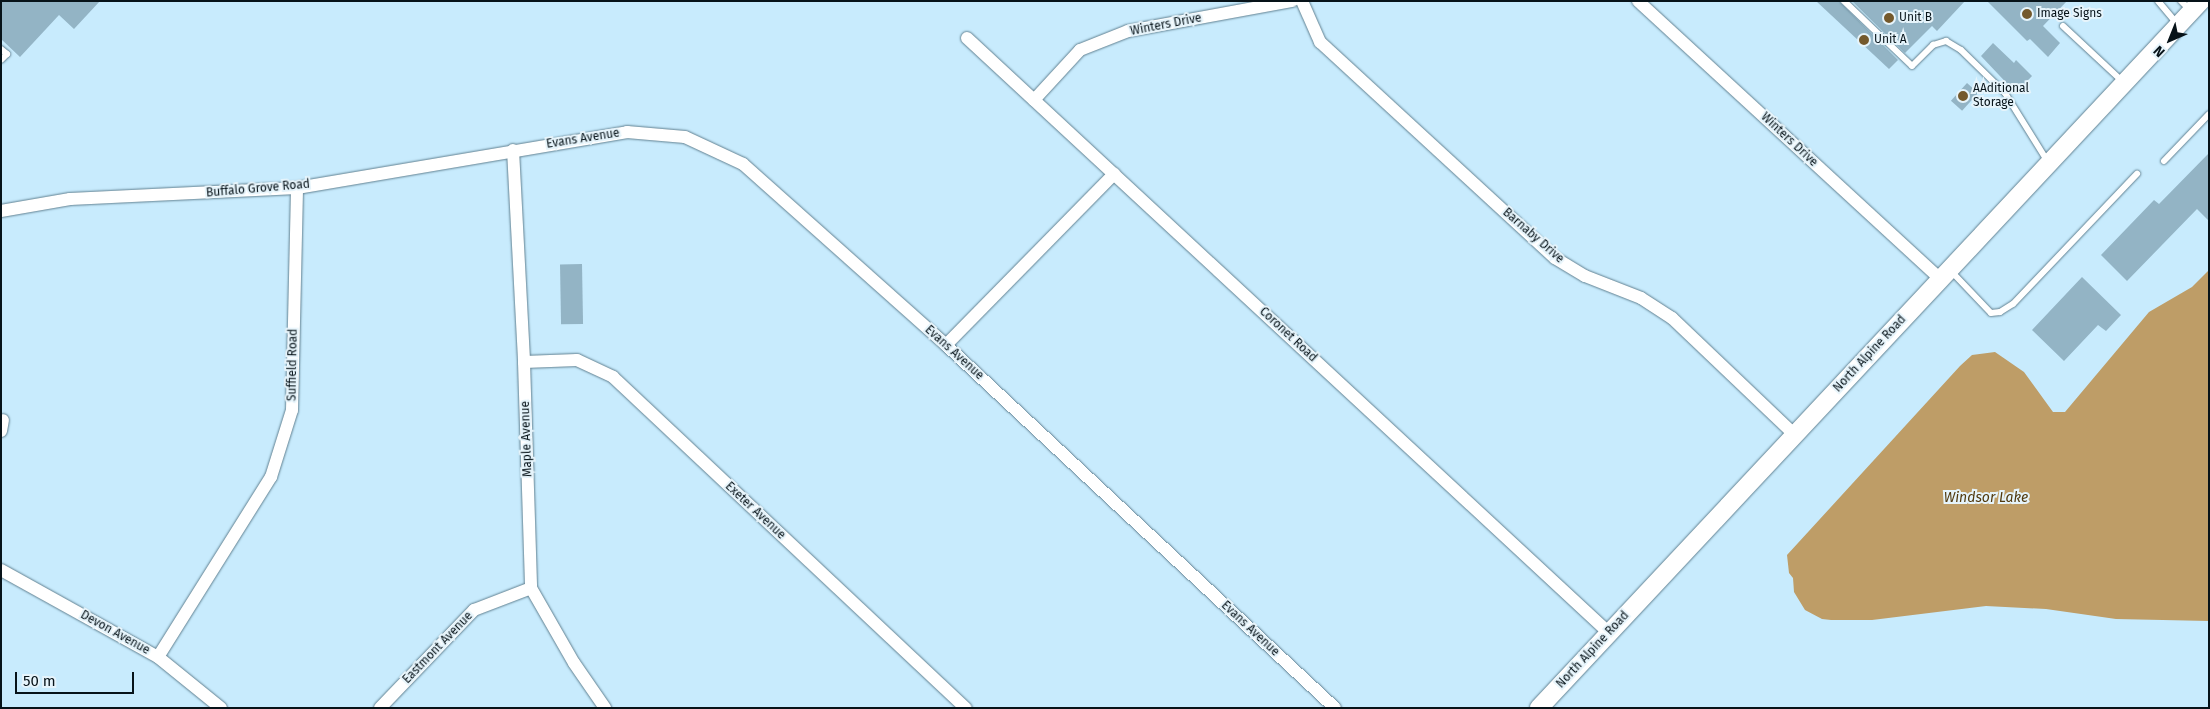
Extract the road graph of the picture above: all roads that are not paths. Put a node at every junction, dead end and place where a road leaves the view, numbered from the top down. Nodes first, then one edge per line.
1 (1292, 1) edge
2 (1302, 1) edge
3 (1638, 1) edge
4 (1844, 1) edge
5 (2158, 1) edge
6 (2191, 5) edge
7 (2178, 25) junction
8 (2063, 26) dead end
9 (967, 38) dead end
10 (1, 49) edge
11 (1, 60) edge
12 (2123, 83) junction
13 (1034, 100) junction
14 (2209, 114) edge
15 (513, 150) junction
16 (2164, 161) dead end
17 (2048, 163) junction
18 (1114, 174) junction
19 (2137, 174) dead end
20 (298, 188) junction
21 (1, 211) edge
22 (1945, 274) junction
23 (946, 345) junction
24 (524, 362) junction
25 (1795, 434) junction
26 (1, 570) edge
27 (531, 588) junction
28 (1610, 633) junction
29 (158, 657) junction
30 (221, 708) edge
31 (380, 708) edge
32 (605, 708) edge
33 (966, 708) edge
34 (1335, 708) edge
35 (1539, 708) edge

1 - 13 street, Winters Drive
2 - 25 street, Barnaby Drive
3 - 22 street, Winters Drive
4 - 17 lane
5 - 7 lane
6 - 7 main road, North Alpine Road
7 - 12 main road, North Alpine Road
8 - 12 lane
9 - 13 street, Coronet Road
10 - 11 lane
12 - 17 main road, North Alpine Road
13 - 18 street, Coronet Road
14 - 16 lane
15 - 20 street, Buffalo Grove Road
15 - 23 street, Evans Avenue
15 - 24 street, Maple Avenue
17 - 22 main road, North Alpine Road
18 - 23 street
18 - 28 street, Coronet Road
19 - 22 lane
20 - 21 street, Buffalo Grove Road
20 - 29 street, Suffield Road
22 - 25 main road, North Alpine Road
23 - 34 street, Evans Avenue
24 - 27 street, Maple Avenue
24 - 33 street, Exeter Avenue
25 - 28 main road, North Alpine Road
26 - 29 street, Devon Avenue
27 - 31 street, Eastmont Avenue
27 - 32 street, Maple Avenue
28 - 35 main road, North Alpine Road
29 - 30 street, Devon Avenue

